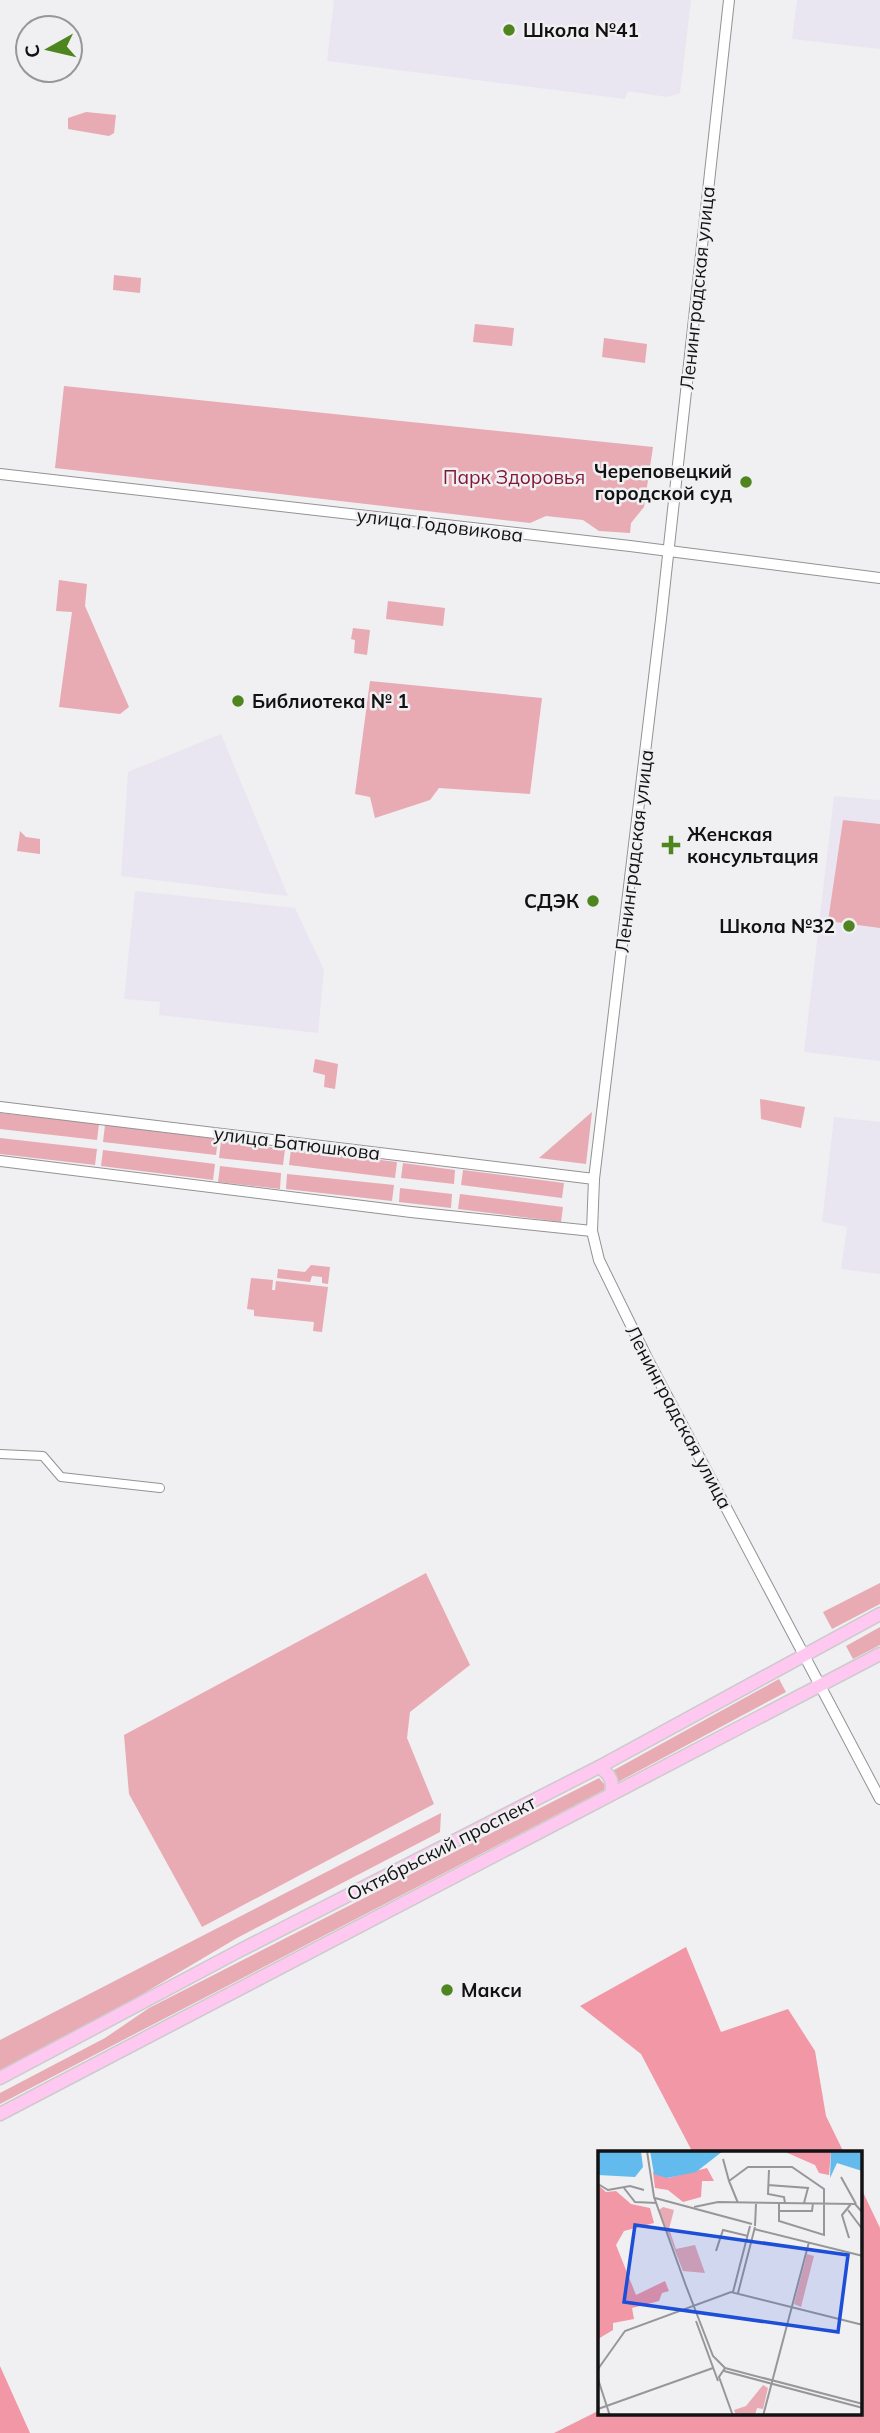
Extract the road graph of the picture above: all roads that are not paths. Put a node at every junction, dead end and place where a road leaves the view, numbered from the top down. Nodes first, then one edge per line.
1 (729, 0) edge
2 (0, 474) edge
3 (669, 551) junction
4 (880, 578) edge
5 (0, 1107) edge
6 (0, 1161) edge
7 (594, 1179) junction
8 (592, 1231) junction
9 (0, 1454) edge
10 (160, 1488) dead end
11 (880, 1614) edge
12 (804, 1654) junction
13 (880, 1654) edge
14 (820, 1685) junction
15 (599, 1767) junction
16 (611, 1794) junction
17 (880, 1799) edge
18 (0, 2078) edge
19 (0, 2114) edge

1 - 3 street, Ленинградская улица
2 - 3 street, улица Годовикова
3 - 4 street, улица Годовикова
3 - 7 street, Ленинградская улица
5 - 7 street, улица Батюшкова
6 - 8 street
7 - 8 street, Ленинградская улица
8 - 12 street, Ленинградская улица
9 - 10 street
11 - 12 main road, Октябрьский проспект
12 - 14 street, Ленинградская улица
12 - 15 main road, Октябрьский проспект
13 - 14 main road, Октябрьский проспект
14 - 16 main road, Октябрьский проспект
14 - 17 street, Ленинградская улица
15 - 16 main road
15 - 18 main road, Октябрьский проспект
16 - 19 main road, Октябрьский проспект

